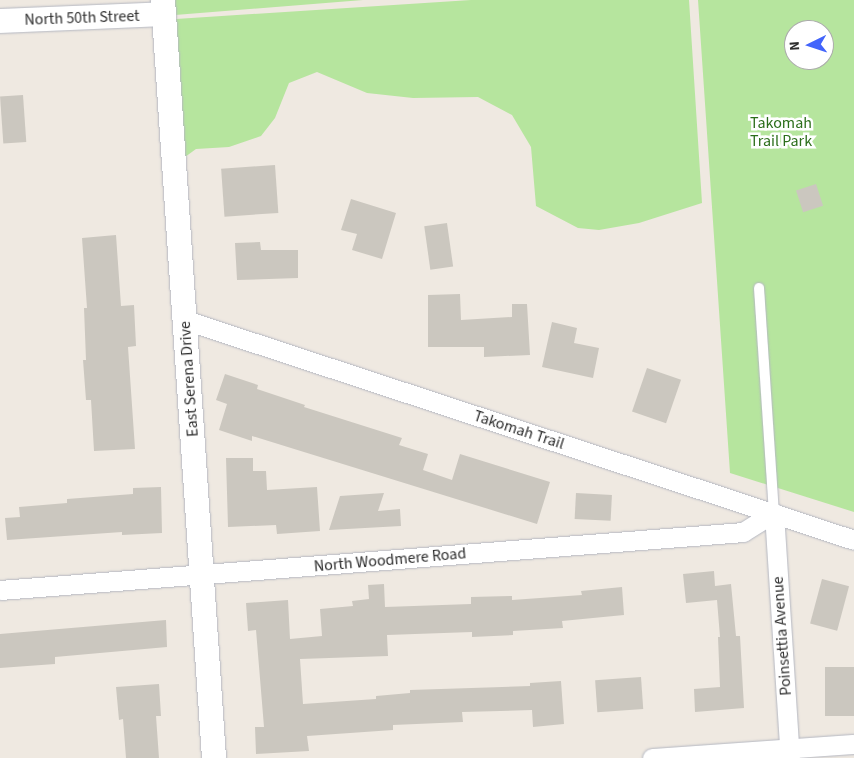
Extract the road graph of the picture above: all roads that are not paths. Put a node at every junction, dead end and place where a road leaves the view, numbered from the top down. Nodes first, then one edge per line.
1 (164, 7) edge
2 (0, 21) edge
3 (759, 288) dead end
4 (185, 320) junction
5 (774, 513) junction
6 (854, 540) edge
7 (202, 574) junction
8 (0, 590) edge
9 (854, 744) edge
10 (790, 753) edge
11 (214, 758) edge
12 (652, 758) edge

1 - 2 street, North 50th Street
1 - 4 street, East Serena Drive
3 - 5 lane
4 - 5 street, Takomah Trail
4 - 7 street, East Serena Drive
5 - 6 street, Takomah Trail
5 - 7 street, North Woodmere Road
5 - 10 street, Poinsettia Avenue
7 - 8 street, North Woodmere Road
7 - 11 street, East Serena Drive
9 - 10 street
10 - 12 street

